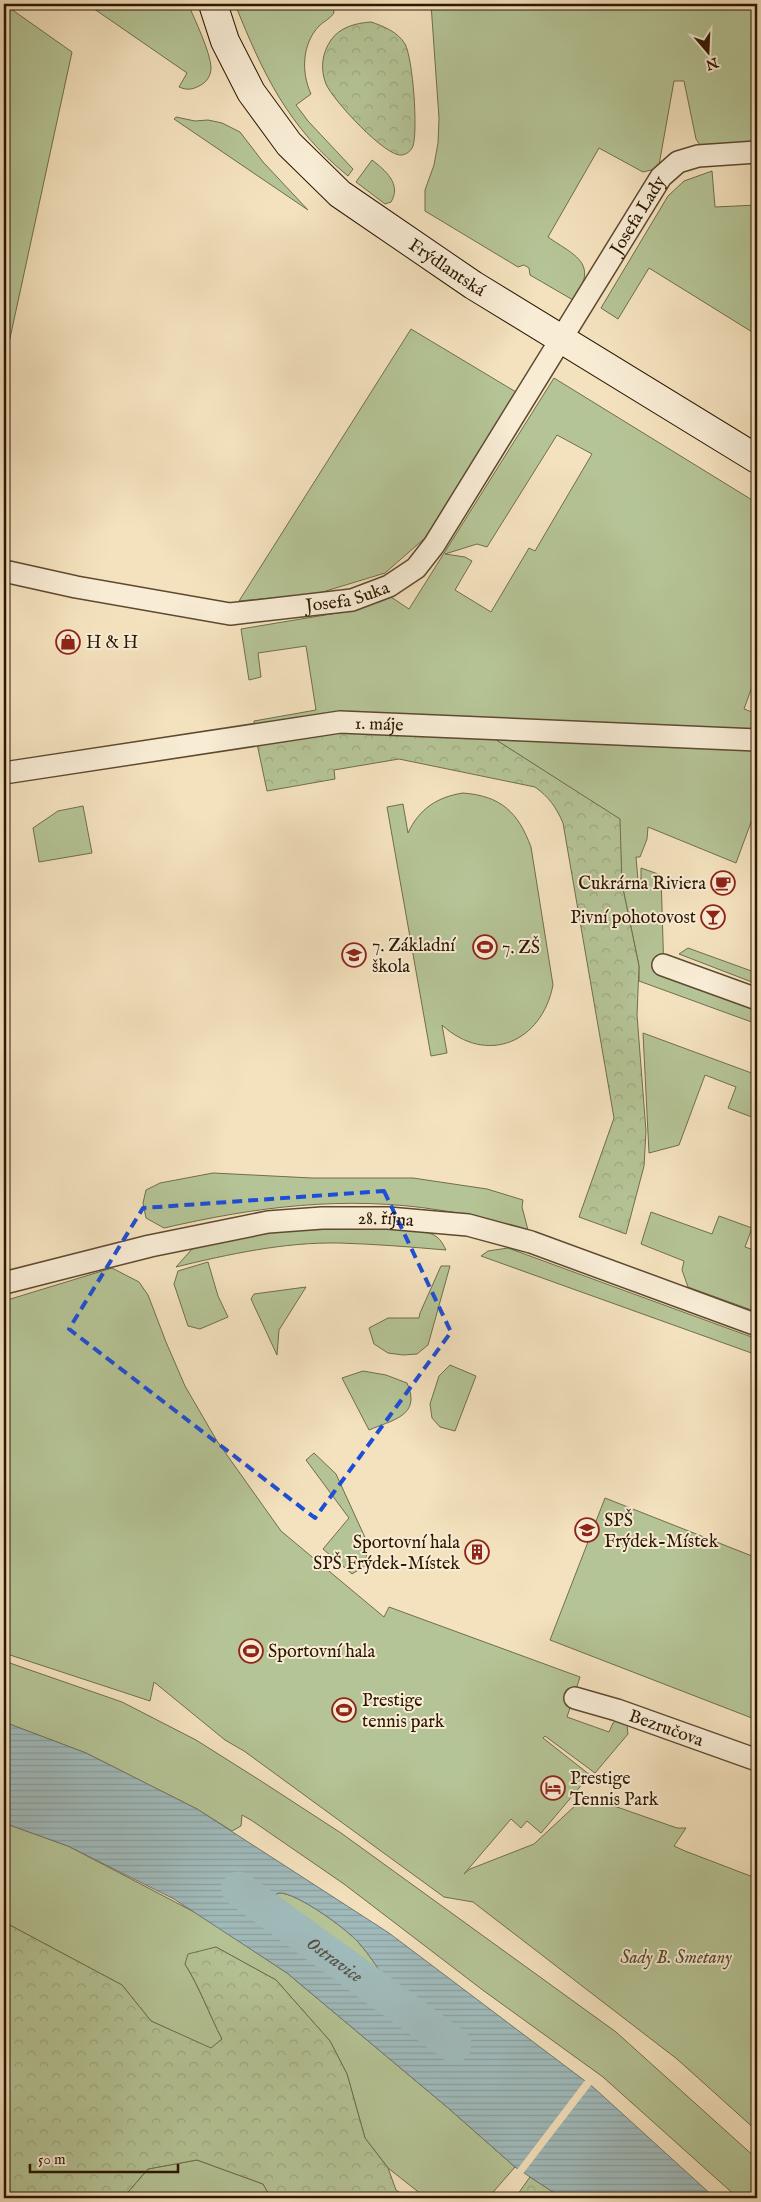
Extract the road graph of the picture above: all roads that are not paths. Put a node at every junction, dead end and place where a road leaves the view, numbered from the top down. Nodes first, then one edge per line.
1 (213, 4) edge
2 (757, 152) edge
3 (563, 339) junction
4 (757, 459) edge
5 (4, 571) edge
6 (757, 740) edge
7 (4, 773) edge
8 (663, 965) dead end
9 (757, 999) edge
10 (4, 1283) edge
11 (757, 1326) edge
12 (575, 1698) dead end
13 (757, 1760) edge

1 - 3 street, Frýdlantská
2 - 3 street, Josefa Lady
3 - 4 street, Frýdlantská
3 - 5 street, Josefa Suka
6 - 7 street, 1. máje
8 - 9 street
10 - 11 street, 28. října
12 - 13 street, Bezručova

